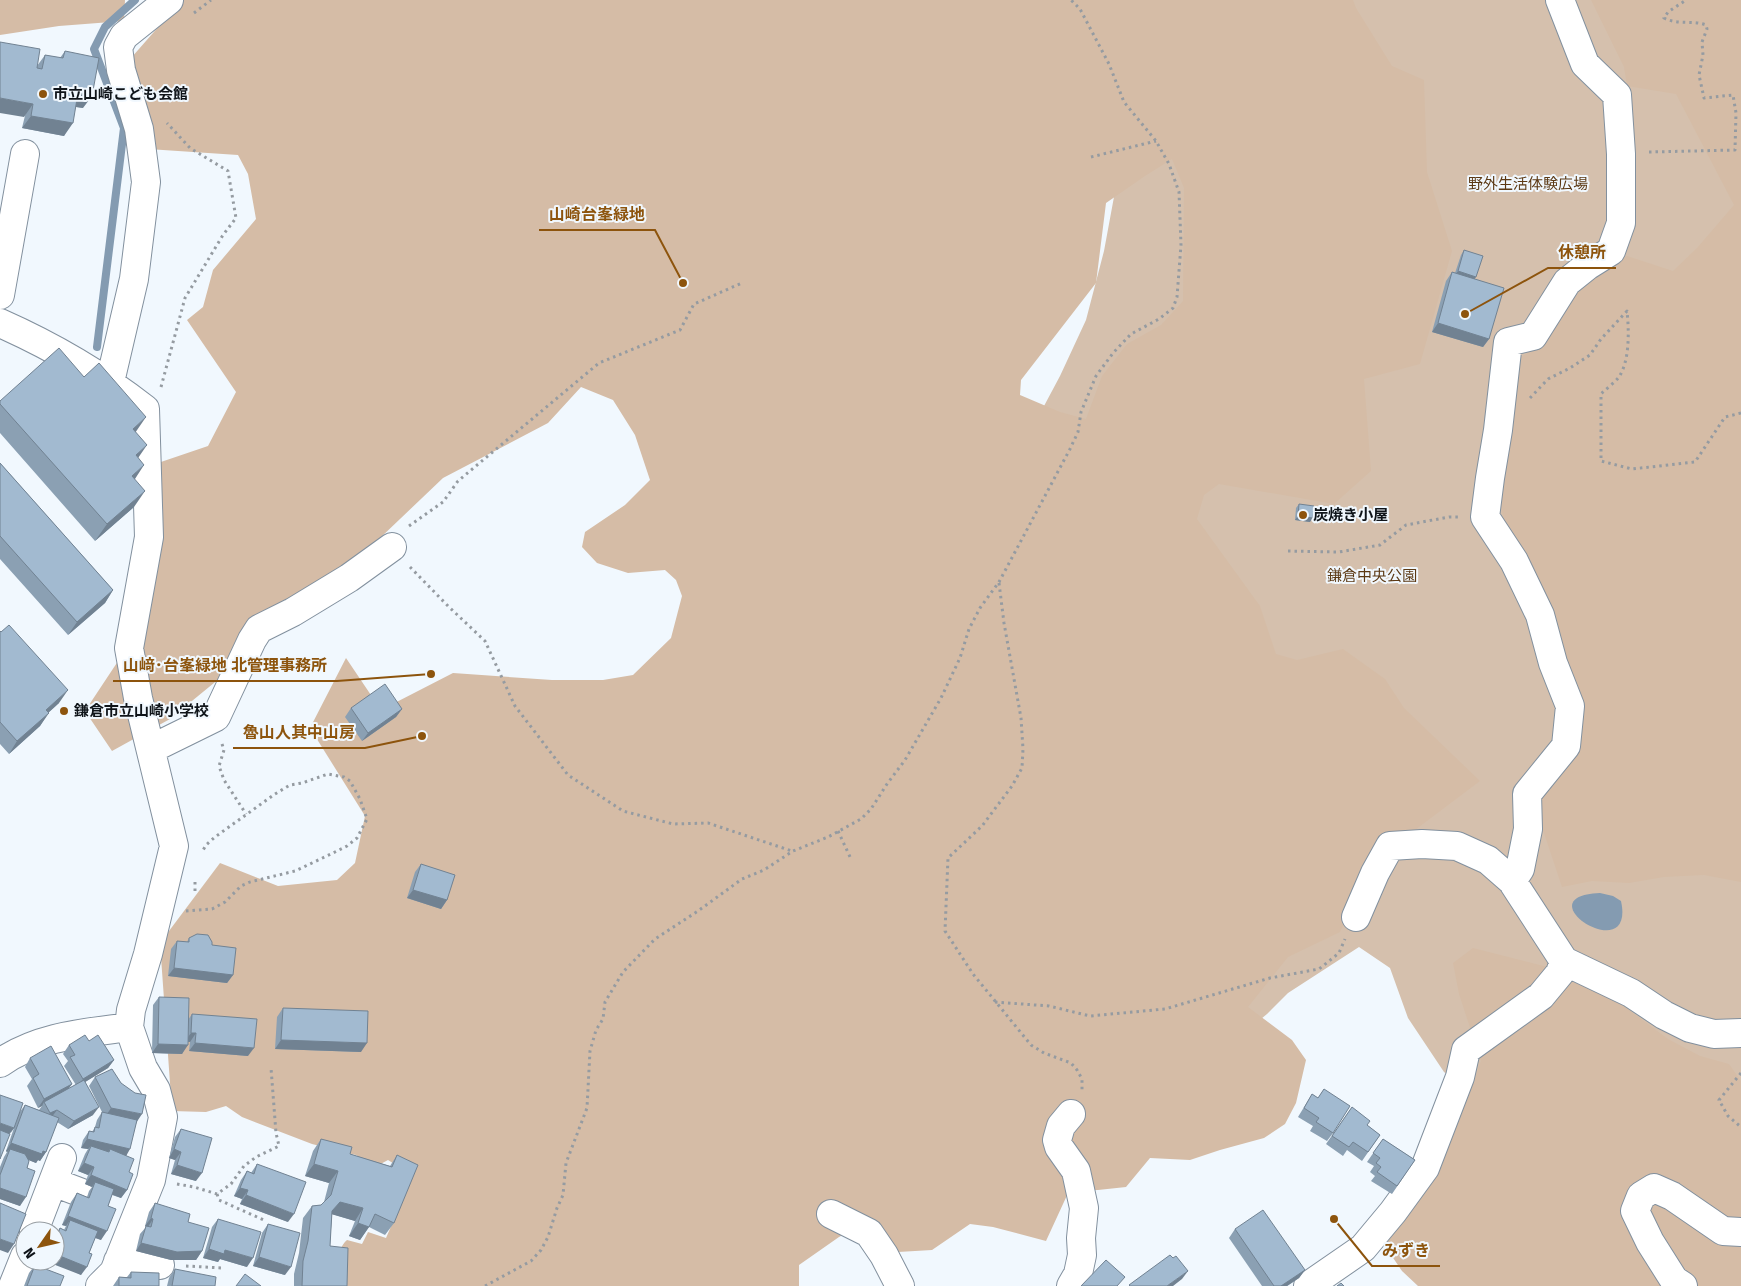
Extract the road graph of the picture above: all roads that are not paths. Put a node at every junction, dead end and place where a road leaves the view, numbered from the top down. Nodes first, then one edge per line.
1 (1560, 0) edge
2 (179, 9) edge
3 (25, 154) dead end
4 (0, 295) edge
5 (0, 323) edge
6 (110, 382) junction
7 (392, 548) road end
8 (151, 749) junction
9 (1512, 881) junction
10 (1356, 916) road end
11 (1564, 961) junction
12 (129, 1027) junction
13 (1741, 1033) edge
14 (0, 1063) edge
15 (1070, 1114) road end
16 (82, 1193) edge
17 (831, 1214) dead end
18 (38, 1221) edge
19 (1741, 1232) edge
20 (118, 1261) junction
21 (160, 1265) road end
22 (19, 1271) edge
23 (13, 1286) edge
24 (100, 1286) edge
25 (900, 1286) edge
26 (1071, 1286) edge
27 (1308, 1286) edge
28 (1684, 1286) edge

1 - 9 street
2 - 6 street
3 - 4 street
5 - 6 street
6 - 8 street
7 - 8 street
8 - 12 street
9 - 10 street
9 - 11 street
11 - 13 street
11 - 27 street
12 - 14 street
12 - 20 street
15 - 26 street
16 - 18 street
17 - 25 street
19 - 28 street
20 - 21 street
20 - 24 street
22 - 23 street

